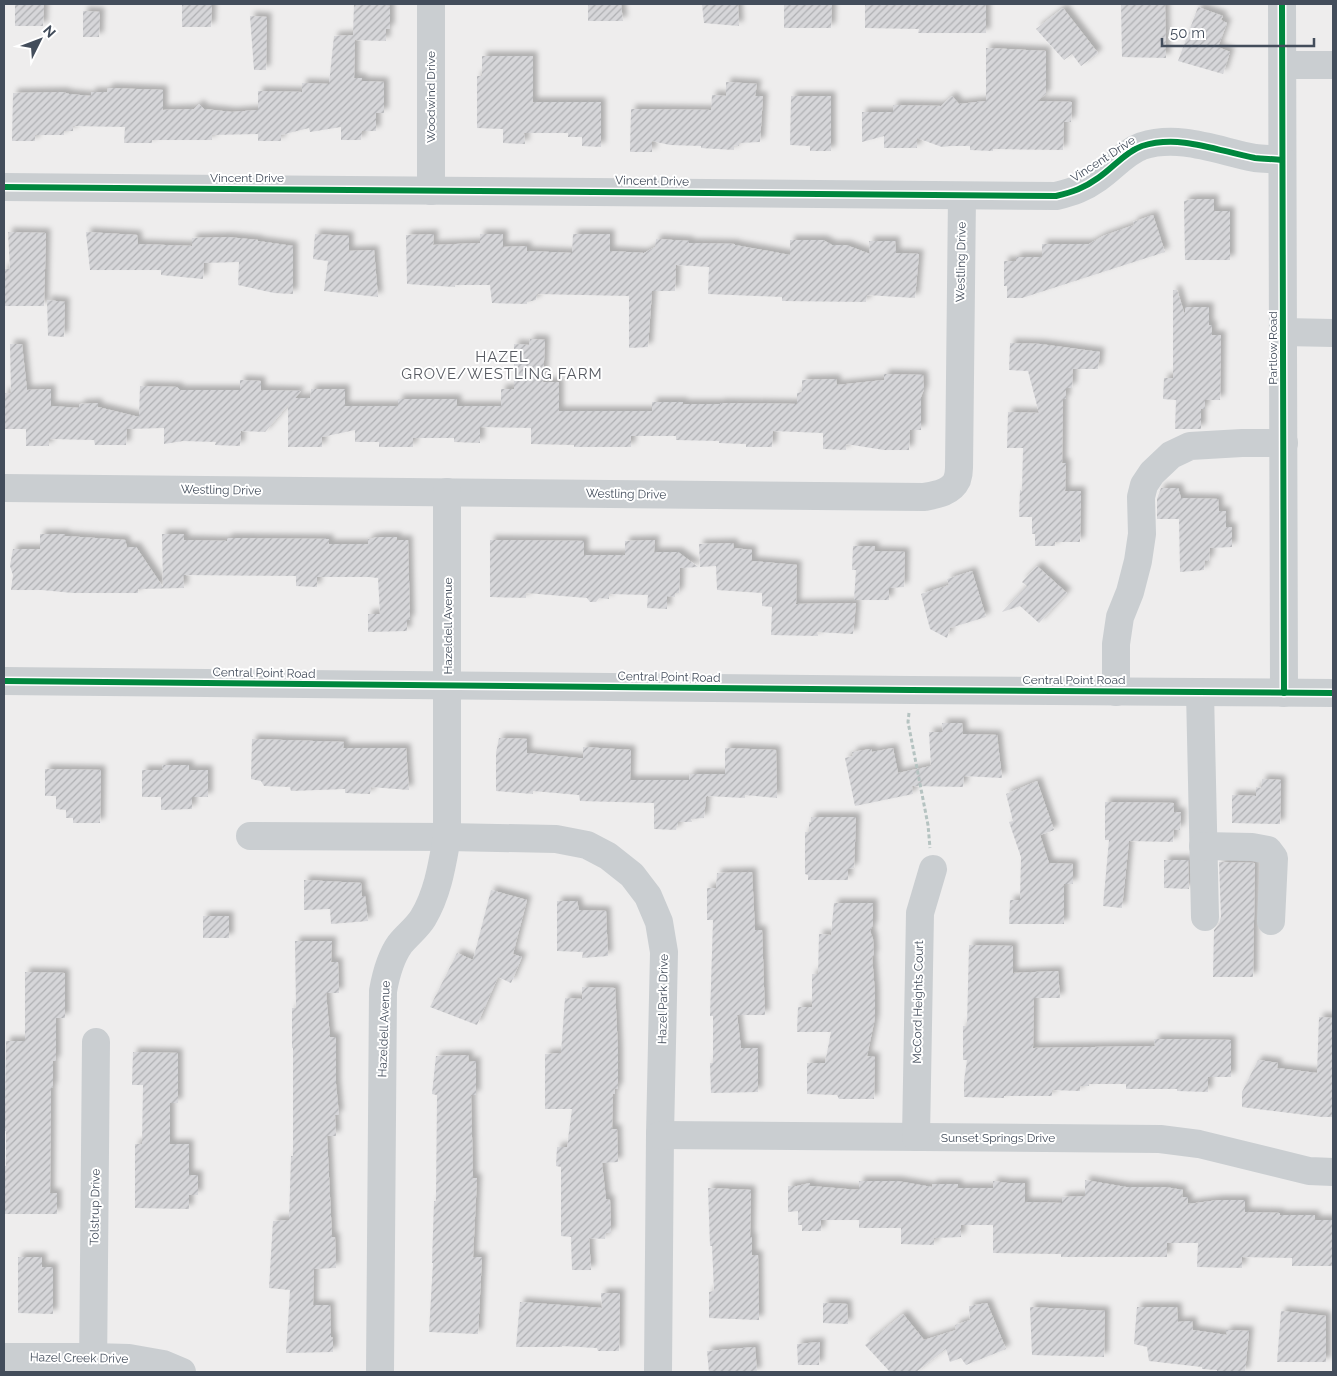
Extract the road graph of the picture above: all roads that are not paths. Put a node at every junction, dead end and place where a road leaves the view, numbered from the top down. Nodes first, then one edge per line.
1 (432, 4) edge
2 (1282, 4) edge
3 (1283, 65) junction
4 (1333, 65) edge
5 (1282, 160) junction
6 (4, 187) edge
7 (431, 191) junction
8 (962, 196) junction
9 (1284, 332) junction
10 (1333, 333) edge
11 (1284, 443) junction
12 (4, 488) edge
13 (448, 492) junction
14 (4, 681) edge
15 (448, 686) junction
16 (1116, 692) junction
17 (1200, 692) junction
18 (1284, 693) junction
19 (1333, 693) edge
20 (250, 836) dead end
21 (447, 837) junction
22 (1203, 846) junction
23 (933, 869) road end
24 (1205, 917) dead end
25 (1272, 921) dead end
26 (96, 1042) dead end
27 (660, 1135) junction
28 (916, 1137) junction
29 (1333, 1172) edge
30 (4, 1357) edge
31 (93, 1364) edge
32 (182, 1372) edge
33 (380, 1372) edge
34 (658, 1372) edge

1 - 7 street, Woodwind Drive
2 - 3 street, Partlow Road
3 - 4 street
3 - 5 street, Partlow Road
5 - 8 street, Vincent Drive
5 - 9 street, Partlow Road
6 - 7 street, Vincent Drive
7 - 8 street, Vincent Drive
8 - 13 street, Westling Drive
9 - 10 street
9 - 11 street, Partlow Road
11 - 16 street
11 - 18 street, Partlow Road
12 - 13 street, Westling Drive
13 - 15 street, Hazeldell Avenue
14 - 15 street, Central Point Road
15 - 16 street, Central Point Road
15 - 21 street, Hazeldell Avenue
16 - 17 street, Central Point Road
17 - 18 street, Central Point Road
17 - 22 street
18 - 19 street, Central Point Road
20 - 21 street, Hazel Park Drive
21 - 27 street, Hazel Park Drive
21 - 33 street, Hazeldell Avenue
22 - 24 street
22 - 25 street
23 - 28 street, McCord Heights Court
26 - 31 street, Tolstrup Drive
27 - 28 street, Sunset Springs Drive
27 - 34 street, Hazel Park Drive
28 - 29 street, Sunset Springs Drive
30 - 31 street, Hazel Creek Drive
31 - 32 street, Hazel Creek Drive

